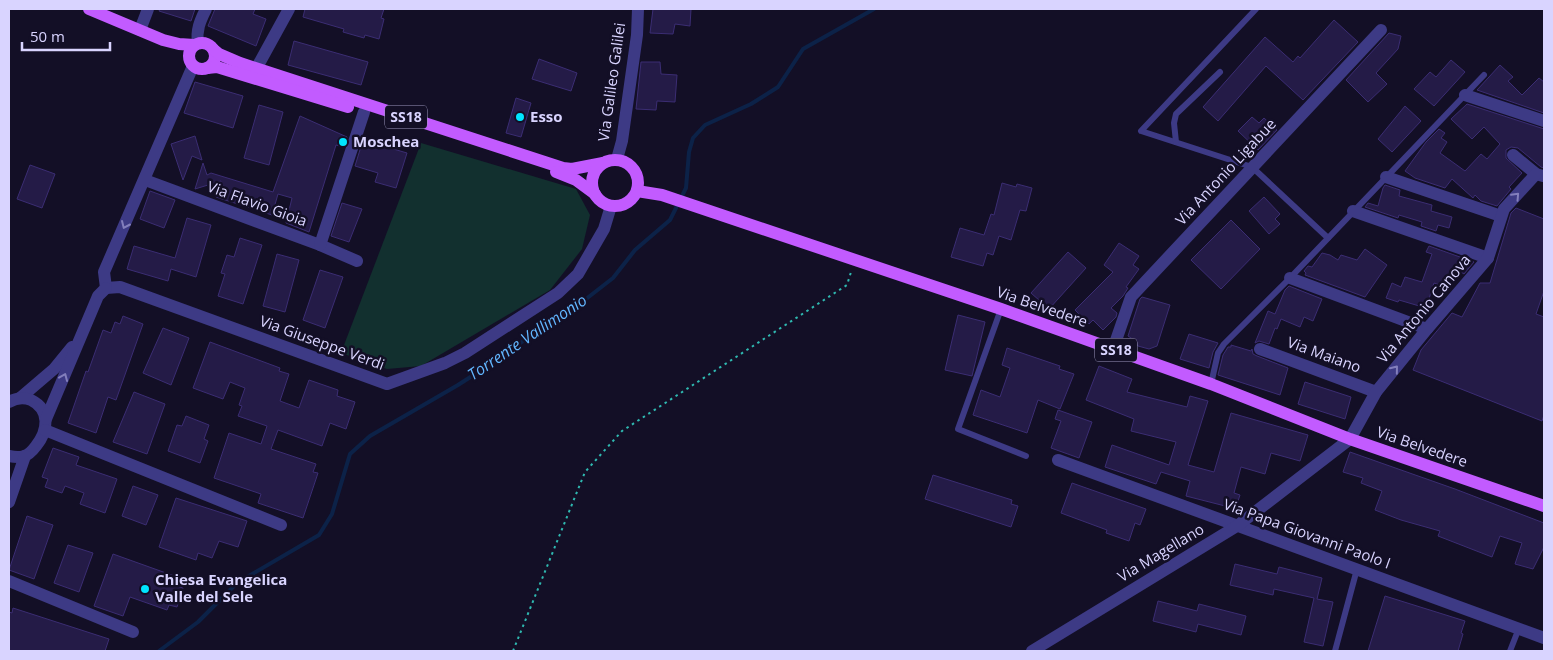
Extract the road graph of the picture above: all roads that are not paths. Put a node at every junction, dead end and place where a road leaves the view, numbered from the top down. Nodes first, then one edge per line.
1 (89, 9) edge
2 (148, 9) edge
3 (206, 9) edge
4 (289, 9) edge
5 (638, 9) edge
6 (1256, 9) edge
7 (1382, 30) dead end
8 (144, 32) junction
9 (196, 44) junction
10 (213, 49) junction
11 (191, 63) junction
12 (207, 68) junction
13 (256, 68) junction
14 (1220, 72) dead end
15 (1484, 75) dead end
16 (1465, 94) junction
17 (364, 112) junction
18 (1544, 121) edge
19 (1176, 142) junction
20 (1513, 155) dead end
21 (617, 159) junction
22 (603, 163) junction
23 (1252, 167) junction
24 (1540, 175) edge
25 (1386, 177) junction
26 (145, 180) junction
27 (638, 191) junction
28 (595, 194) junction
29 (611, 206) junction
30 (1353, 212) junction
31 (1501, 216) junction
32 (1328, 238) junction
33 (320, 245) junction
34 (1488, 258) junction
35 (357, 261) dead end
36 (1290, 278) junction
37 (106, 288) junction
38 (1001, 309) junction
39 (1427, 329) junction
40 (82, 336) junction
41 (1113, 349) junction
42 (1260, 349) dead end
43 (1211, 384) junction
44 (1376, 392) junction
45 (14, 400) edge
46 (46, 424) junction
47 (1350, 439) junction
48 (9, 456) edge
49 (25, 456) junction
50 (1026, 456) dead end
51 (1058, 460) dead end
52 (9, 502) edge
53 (1544, 506) edge
54 (282, 525) dead end
55 (1237, 526) junction
56 (1357, 569) junction
57 (9, 581) edge
58 (1519, 628) junction
59 (133, 632) dead end
60 (1544, 638) edge
61 (1032, 651) edge
62 (1335, 651) edge
63 (1510, 651) edge

1 - 8 main road, SS18
2 - 8 street
3 - 9 street
4 - 13 street
5 - 21 street, Via Galileo Galilei
6 - 19 lane
7 - 23 street, Via Antonio Ligabue
8 - 9 main road, SS18
8 - 11 main road, SS18
9 - 10 main road, SS18
9 - 11 main road
10 - 12 main road
10 - 13 main road, SS18
11 - 12 main road, SS18
11 - 26 street
12 - 17 main road, SS18
13 - 22 main road, SS18
14 - 19 lane
15 - 16 lane
16 - 18 street
16 - 25 lane
17 - 28 main road, SS18
17 - 33 street
19 - 23 lane
20 - 24 street
21 - 22 main road, SS18
21 - 27 main road
22 - 28 main road
23 - 32 lane
23 - 41 street, Via Antonio Ligabue
31 -> 24 street, Via Antonio Canova
25 - 30 lane
25 - 31 street
26 - 33 street, Via Flavio Gioia
26 -> 37 street
27 - 29 main road
27 - 38 main road, Via Belvedere / SS18
28 - 29 main road, SS18
29 - 37 street, Via Giuseppe Verdi
30 - 32 lane
30 - 34 street
31 - 34 street, Via Antonio Canova
32 - 36 lane
33 - 35 street, Via Flavio Gioia
34 - 39 street, Via Antonio Canova
36 - 39 street
36 - 43 lane
37 - 40 street
38 - 41 main road, Via Belvedere / SS18
38 - 50 lane
44 -> 39 street, Via Antonio Canova
40 - 45 street
46 -> 40 street
41 - 43 main road, Via Belvedere / SS18
42 - 44 street, Via Maiano
43 - 47 main road, Via Belvedere / SS18
44 - 47 street, Via Antonio Canova
45 - 46 street
46 - 49 street
46 - 54 street
47 - 53 main road, Via Belvedere / SS18
47 - 55 street, Via Magellano
48 - 49 street
49 - 52 street
51 - 55 street, Via Papa Giovanni Paolo I
55 - 56 street, Via Papa Giovanni Paolo I
55 - 61 street, Via Magellano
56 - 58 street, Via Papa Giovanni Paolo I
56 - 62 lane
57 - 59 street
58 - 60 street, Via Papa Giovanni Paolo I
58 - 63 lane

